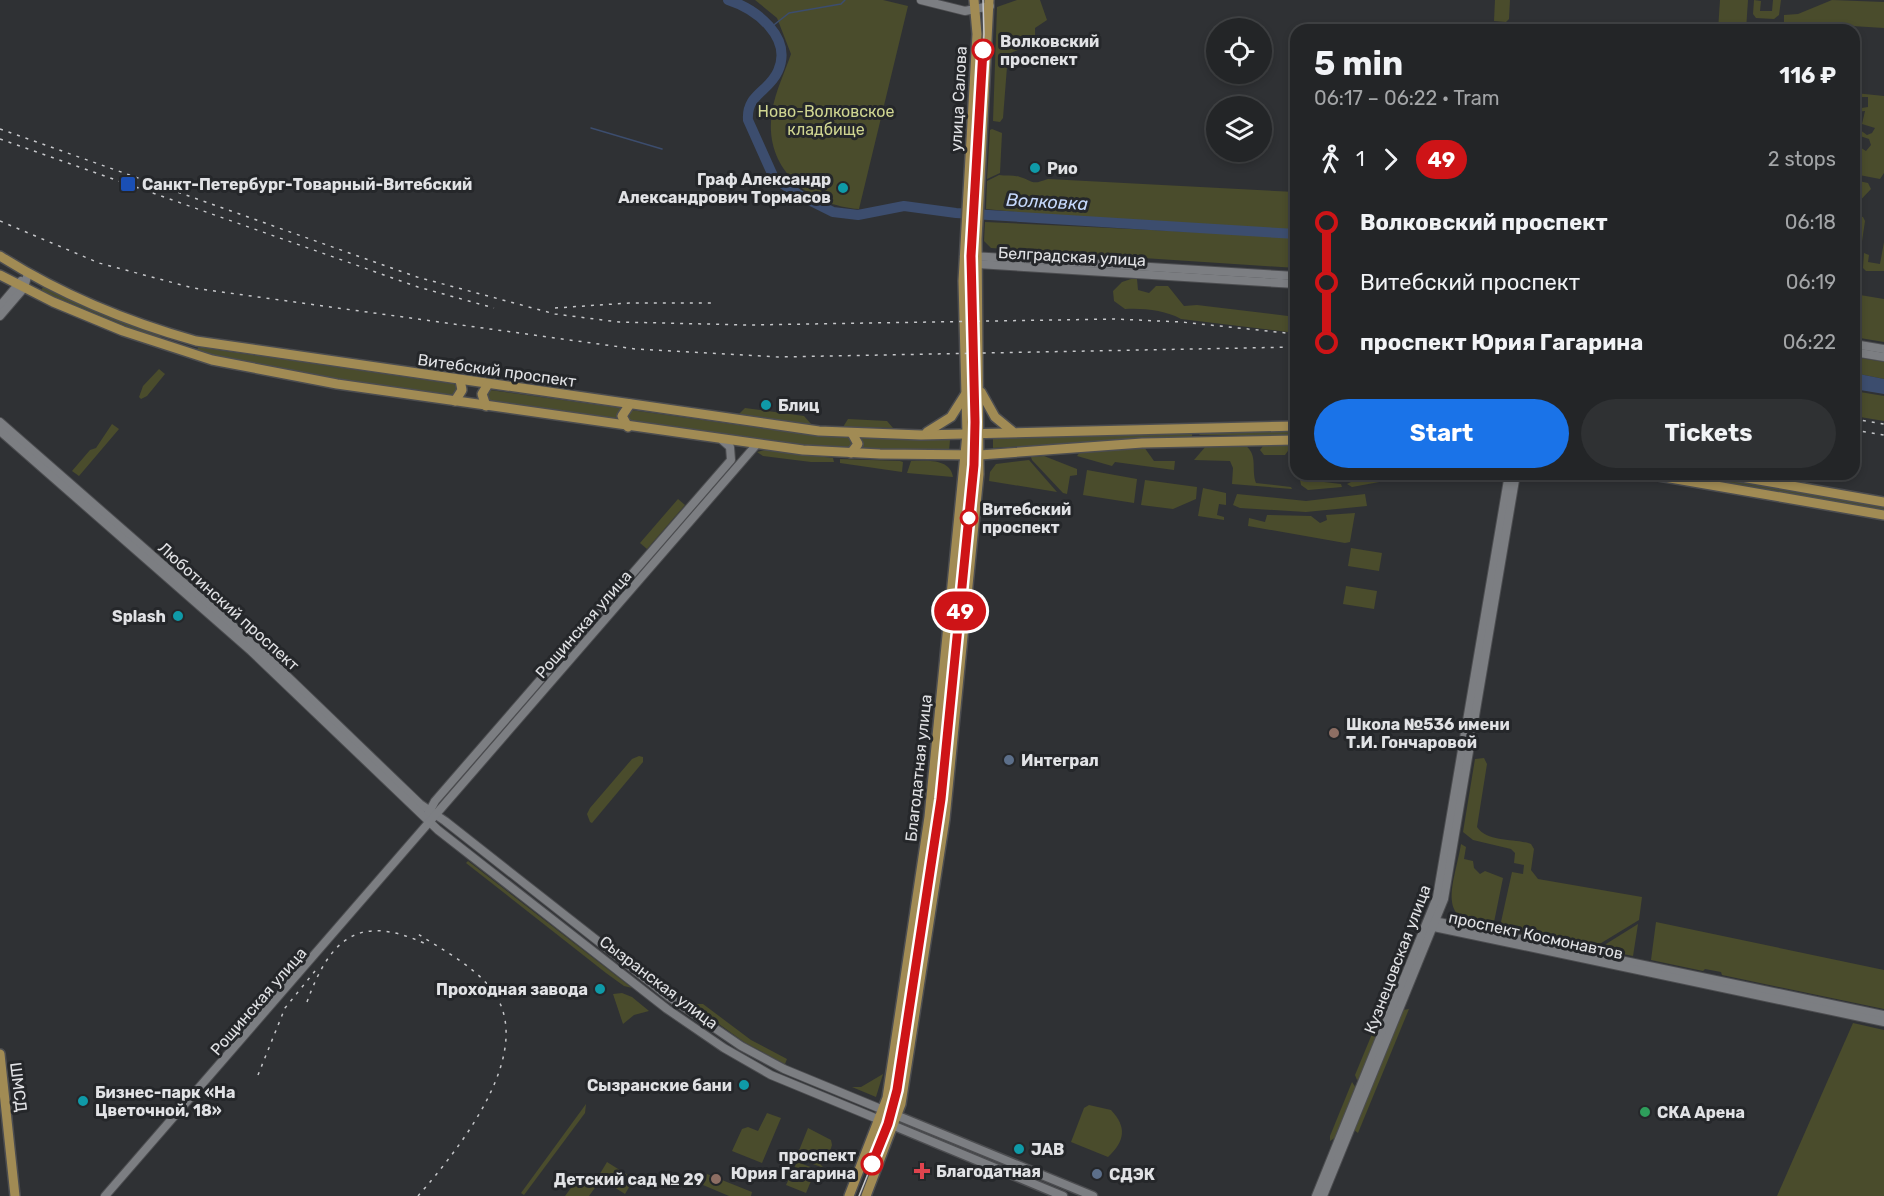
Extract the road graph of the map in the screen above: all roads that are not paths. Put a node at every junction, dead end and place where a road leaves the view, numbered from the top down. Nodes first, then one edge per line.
1 (921, 0) edge
2 (974, 0) edge
3 (989, 3) edge
4 (975, 11) junction
5 (0, 256) edge
6 (964, 256) junction
7 (977, 260) junction
8 (28, 273) junction
9 (0, 275) edge
10 (1290, 276) edge
11 (1290, 284) edge
12 (21, 286) junction
13 (0, 306) edge
14 (0, 316) edge
15 (162, 331) junction
16 (157, 344) junction
17 (1860, 345) edge
18 (1884, 349) edge
19 (1860, 353) edge
20 (1884, 357) edge
21 (460, 380) junction
22 (488, 384) junction
23 (980, 390) junction
24 (966, 393) junction
25 (455, 401) junction
26 (630, 404) junction
27 (486, 406) junction
28 (0, 422) edge
29 (1290, 426) edge
30 (628, 427) junction
31 (1198, 428) junction
32 (0, 431) edge
33 (1012, 431) junction
34 (852, 433) junction
35 (980, 433) junction
36 (967, 434) junction
37 (921, 435) junction
38 (721, 439) junction
39 (1290, 440) edge
40 (1199, 441) junction
41 (757, 444) junction
42 (851, 453) junction
43 (965, 455) junction
44 (980, 455) junction
45 (1508, 480) edge
46 (1515, 480) edge
47 (1682, 480) edge
48 (1758, 480) edge
49 (1884, 502) edge
50 (1884, 515) edge
51 (433, 812) junction
52 (429, 823) junction
53 (1433, 923) junction
54 (1884, 1015) edge
55 (1884, 1022) edge
56 (720, 1032) junction
57 (714, 1042) junction
58 (0, 1054) edge
59 (0, 1091) edge
60 (884, 1109) junction
61 (898, 1116) junction
62 (880, 1120) junction
63 (894, 1127) junction
64 (14, 1196) edge
65 (105, 1196) edge
66 (849, 1196) edge
67 (866, 1196) edge
68 (1063, 1196) edge
69 (1093, 1196) edge
70 (1316, 1196) edge
71 (1323, 1196) edge

1 - 4 street
2 - 4 main road, улица Салова
3 - 4 street
3 - 7 main road, улица Салова
4 - 6 main road, улица Салова
5 - 8 main road, Витебский проспект
6 - 7 street, Белградская улица
6 - 24 main road, Благодатная улица
7 - 10 street, Белградская улица
7 - 11 street, Белградская улица
7 - 23 main road, Благодатная улица
8 - 12 street
8 - 15 main road, Витебский проспект
9 - 12 main road
12 - 13 street
12 - 14 street
12 - 16 main road
15 - 16 main road
15 - 21 main road, Витебский проспект
16 - 25 main road
17 - 18 street
19 - 20 street
21 - 22 main road, Витебский проспект
21 - 25 main road
22 - 26 main road, Витебский проспект
22 - 27 main road
23 - 33 main road
23 - 35 main road, Благодатная улица
24 - 36 main road, Благодатная улица
24 - 37 main road
25 - 27 main road
26 - 30 main road
26 - 34 main road, Витебский проспект
27 - 30 main road
28 - 51 street, Люботинский проспект
29 - 31 main road, Витебский проспект
30 - 38 main road
31 - 33 main road, Витебский проспект
31 - 40 main road
32 - 52 street, Люботинский проспект
33 - 35 main road, Витебский проспект
34 - 37 main road, Витебский проспект
34 - 42 main road
35 - 36 main road, Витебский проспект
35 - 44 main road, Благодатная улица
36 - 37 main road, Витебский проспект
36 - 43 main road, Благодатная улица
38 - 41 main road
38 - 51 street, Рощинская улица
39 - 40 main road
40 - 44 main road
41 - 42 main road
41 - 51 street, Рощинская улица
42 - 43 main road
43 - 44 main road
43 - 60 main road, Благодатная улица
44 - 61 main road, Благодатная улица
45 - 53 street, Кузнецовская улица
46 - 53 street, Кузнецовская улица
47 - 50 main road
48 - 49 main road
51 - 52 street, Рощинская улица
51 - 56 street, Сызранская улица
52 - 57 street, Сызранская улица
52 - 65 street, Рощинская улица
53 - 54 street, проспект Космонавтов
53 - 55 street, проспект Космонавтов
53 - 70 street, Кузнецовская улица
53 - 71 street, Кузнецовская улица
56 - 57 street
56 - 60 street, Сызранская улица
57 - 62 street, Сызранская улица
58 - 64 main road, ШМСД
59 - 64 main road, ШМСД
60 - 61 street
60 - 62 main road, Благодатная улица
61 - 63 main road, Благодатная улица
61 - 69 main road
62 - 63 main road, Сызранская улица
62 - 66 main road, Благодатная улица
63 - 67 main road, Благодатная улица
63 - 68 main road

